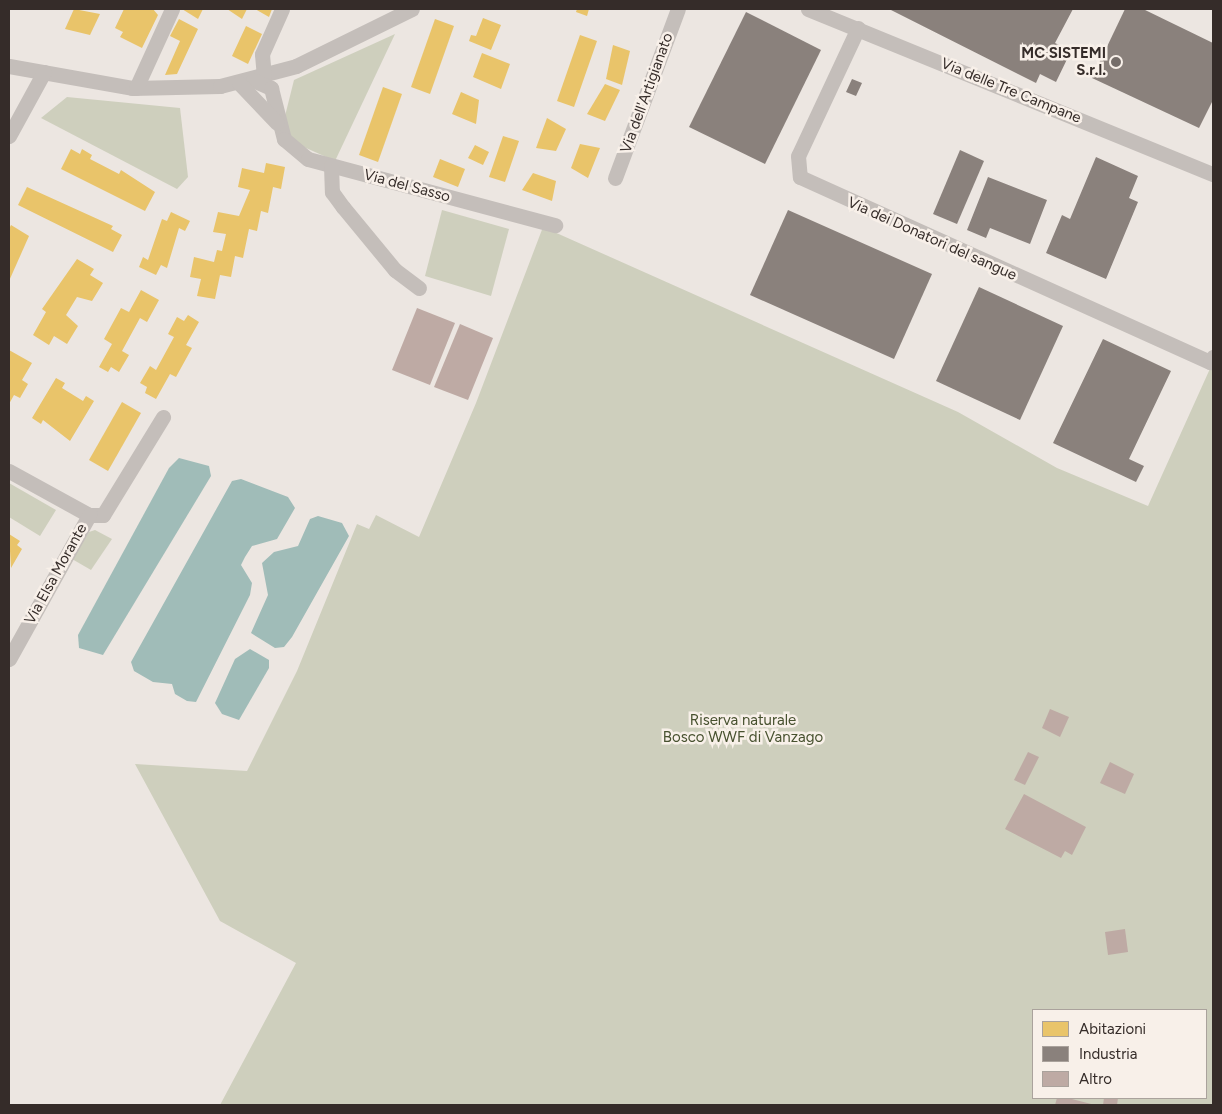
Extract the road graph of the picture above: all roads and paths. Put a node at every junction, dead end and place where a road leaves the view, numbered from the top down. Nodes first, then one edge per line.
1 (172, 9) edge
2 (282, 9) edge
3 (412, 9) edge
4 (678, 9) edge
5 (808, 9) edge
6 (858, 28) junction
7 (9, 66) edge
8 (296, 66) junction
9 (44, 72) junction
10 (251, 83) junction
11 (136, 88) junction
12 (275, 94) junction
13 (277, 123) junction
14 (9, 136) edge
15 (331, 166) junction
16 (1213, 174) edge
17 (615, 178) dead end
18 (555, 225) dead end
19 (420, 288) dead end
20 (1213, 357) edge
21 (163, 417) dead end
22 (9, 471) edge
23 (89, 515) junction
24 (9, 659) edge

1 - 11 street
2 - 10 street
3 - 8 street
4 - 17 street, Via dell'Artigianato
5 - 6 street, Via delle Tre Campane
6 - 16 street, Via delle Tre Campane
6 - 20 street, Via dei Donatori del sangue
7 - 9 street
8 - 10 street
8 - 12 street
9 - 11 street
9 - 14 street
10 - 11 street
10 - 12 street
10 - 13 street, Via del Sasso
12 - 13 street, Via del Sasso
13 - 15 street, Via del Sasso
15 - 18 street, Via del Sasso
15 - 19 street
21 - 23 street, Via Elsa Morante
22 - 23 street, Via Elsa Morante
23 - 24 street, Via Elsa Morante

